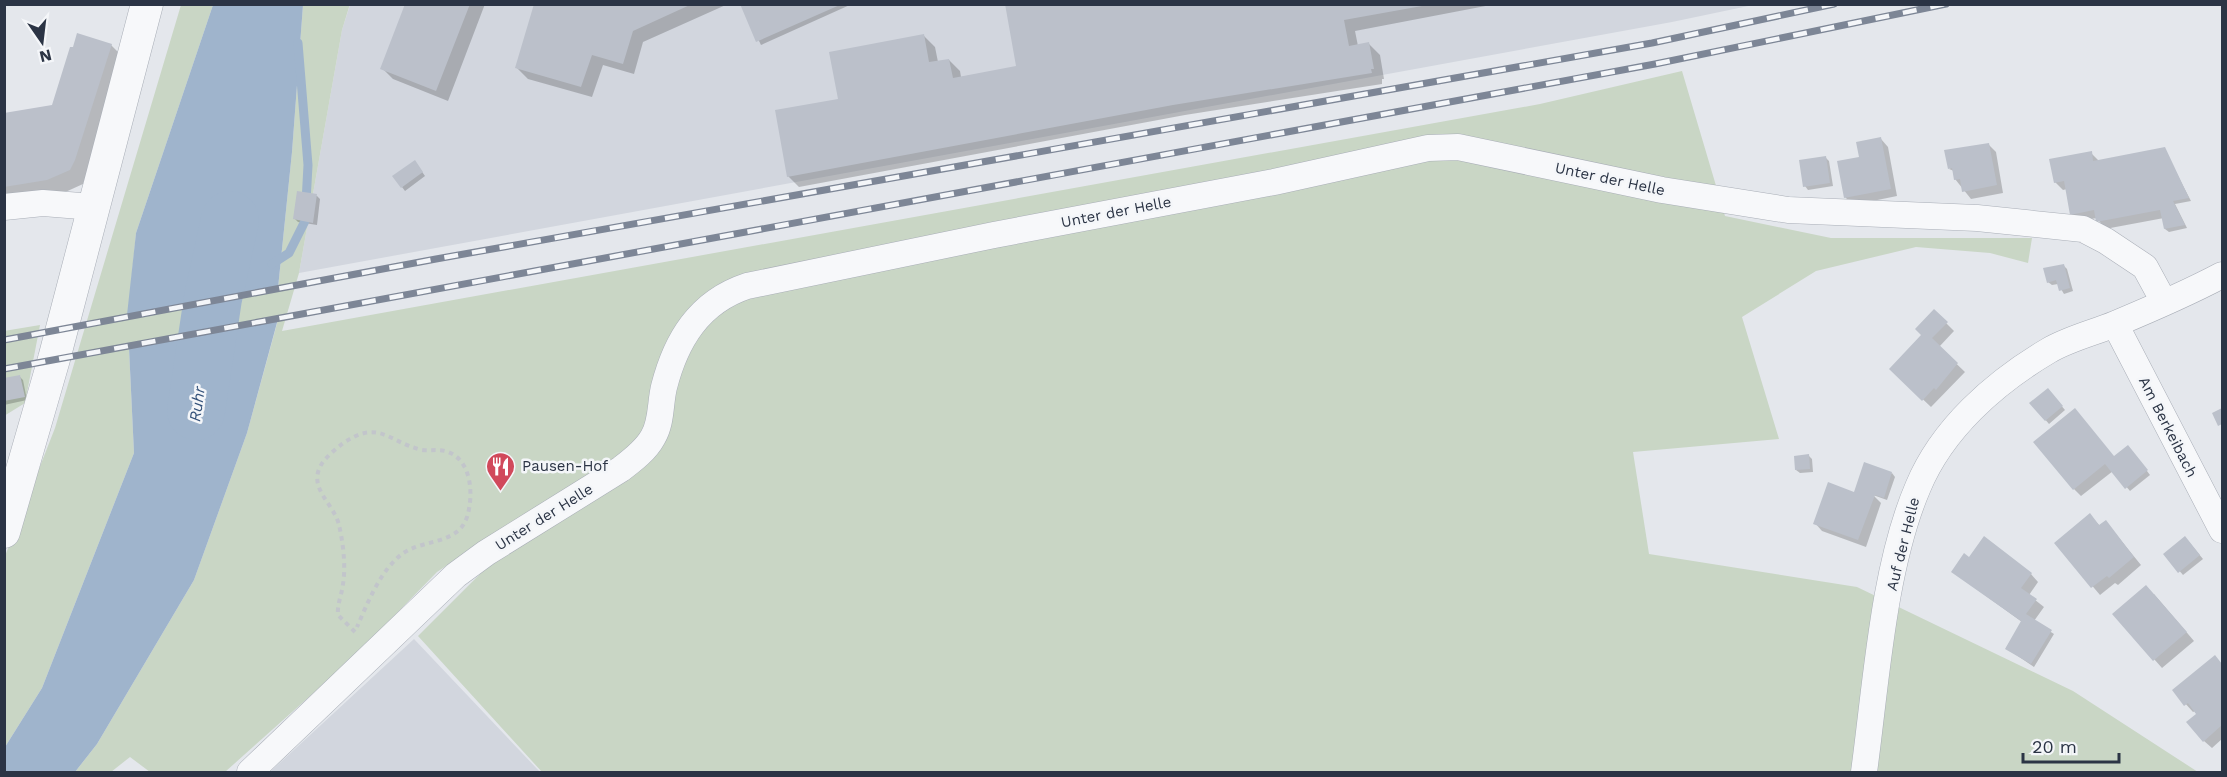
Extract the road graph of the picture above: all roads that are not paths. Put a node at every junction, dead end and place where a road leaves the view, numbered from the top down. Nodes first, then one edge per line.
1 (147, 4) edge
2 (4, 207) edge
3 (93, 207) junction
4 (2223, 275) edge
5 (2164, 302) junction
6 (2115, 324) junction
7 (6, 522) edge
8 (2223, 530) edge
9 (250, 772) edge
10 (1864, 772) edge

1 - 3 street
2 - 3 street
3 - 7 street
4 - 5 street, Auf der Helle
5 - 6 street, Auf der Helle
5 - 9 street, Unter der Helle
6 - 8 street, Am Berkeibach
6 - 10 street, Auf der Helle

